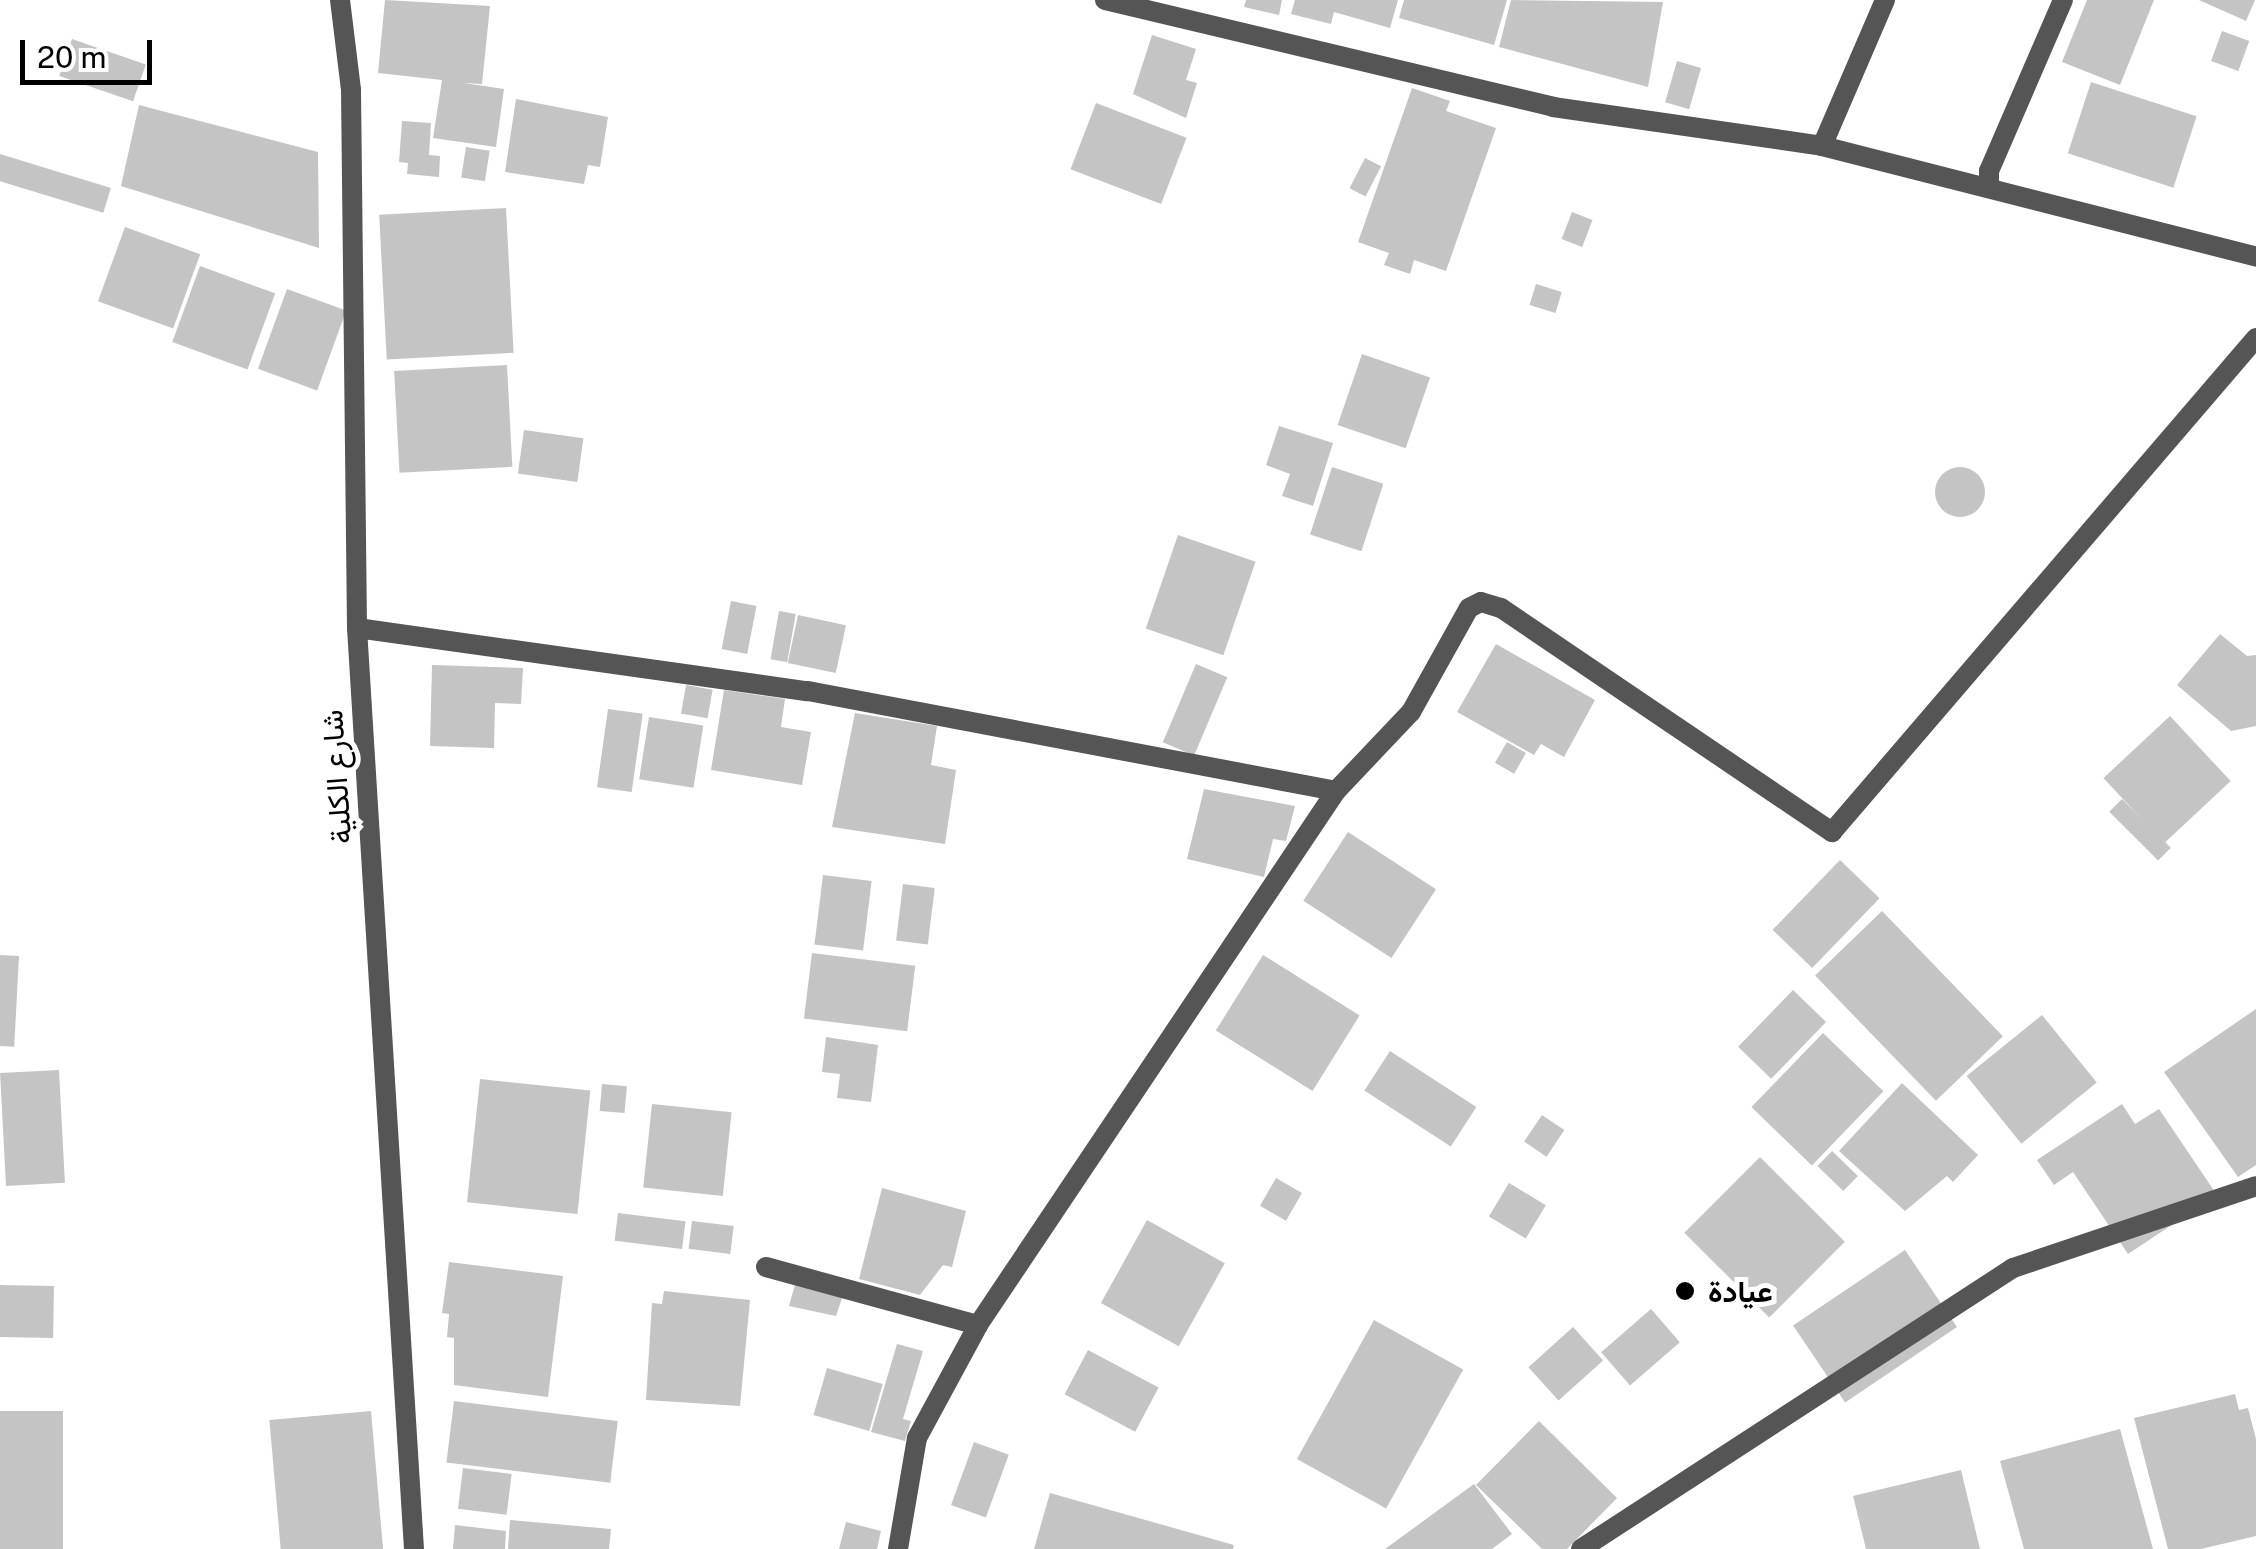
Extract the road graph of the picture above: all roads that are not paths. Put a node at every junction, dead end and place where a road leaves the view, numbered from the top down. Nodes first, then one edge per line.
1 (340, 0) edge
2 (1885, 0) edge
3 (2063, 0) edge
4 (1117, 1) edge
5 (1822, 146) junction
6 (1989, 188) junction
7 (2256, 256) edge
8 (2256, 338) edge
9 (356, 628) junction
10 (1336, 791) junction
11 (2256, 1186) edge
12 (766, 1267) dead end
13 (978, 1325) junction
14 (414, 1549) edge
15 (898, 1549) edge
16 (1581, 1549) edge

1 - 9 street, شارع الكلية
2 - 5 street
3 - 6 street
4 - 5 street
5 - 6 street
6 - 7 street
8 - 10 street
9 - 10 street
9 - 14 street, شارع الكلية
10 - 13 street
11 - 16 street
12 - 13 street
13 - 15 street

